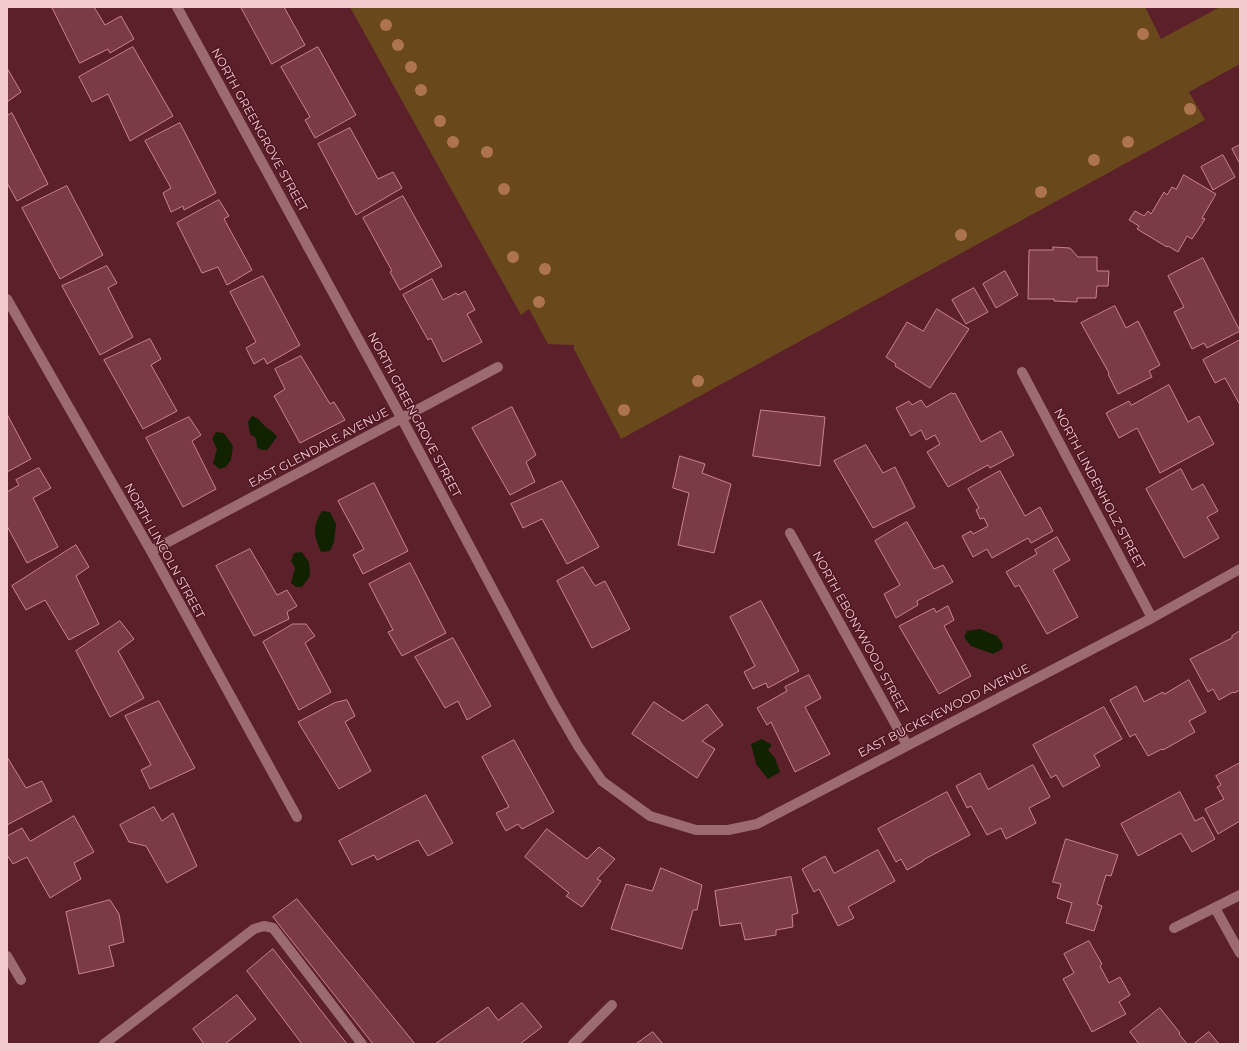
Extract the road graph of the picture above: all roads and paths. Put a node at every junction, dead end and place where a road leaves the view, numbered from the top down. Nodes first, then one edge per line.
1 (177, 7) edge
2 (7, 299) edge
3 (498, 367) dead end
4 (1022, 372) dead end
5 (402, 418) junction
6 (790, 533) dead end
7 (151, 552) junction
8 (1240, 569) edge
9 (1152, 618) junction
10 (908, 745) junction
11 (297, 816) dead end
12 (650, 816) joint
13 (1240, 895) edge
14 (1215, 908) junction
15 (1174, 928) dead end
16 (1240, 953) edge
17 (7, 956) edge
18 (21, 980) dead end
19 (612, 1005) dead end
20 (104, 1044) edge
21 (362, 1044) edge
22 (573, 1044) edge

1 - 5 street, NORTH GREENGROVE STREET
2 - 7 street, NORTH LINCOLN STREET
3 - 5 street, EAST GLENDALE AVENUE
4 - 9 street, NORTH LINDENHOLZ STREET
5 - 7 street, EAST GLENDALE AVENUE
5 - 12 street, NORTH GREENGROVE STREET
6 - 10 street, NORTH EBONYWOOD STREET
7 - 11 street, NORTH LINCOLN STREET
8 - 9 street, EAST BUCKEYEWOOD AVENUE
9 - 10 street, EAST BUCKEYEWOOD AVENUE
10 - 12 street, EAST BUCKEYEWOOD AVENUE
13 - 14 street
14 - 15 street
14 - 16 street
17 - 18 street
19 - 22 street
20 - 21 street

